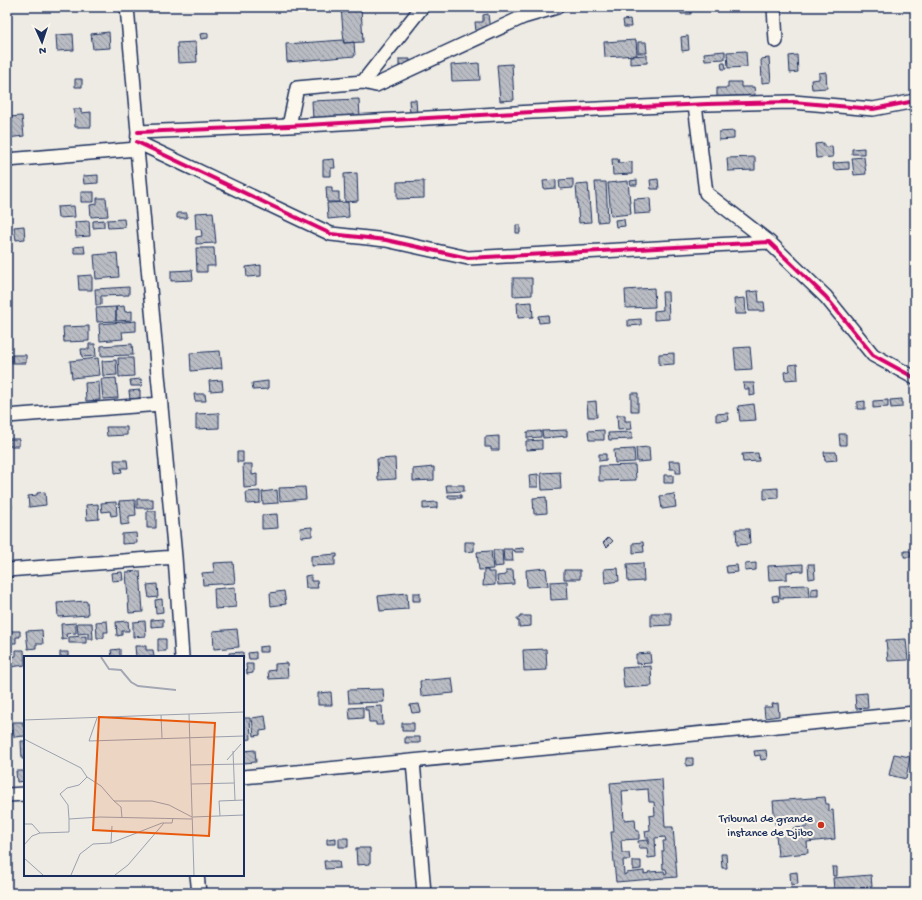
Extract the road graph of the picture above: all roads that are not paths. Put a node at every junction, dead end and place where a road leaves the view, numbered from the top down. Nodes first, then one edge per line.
1 (127, 7) edge
2 (422, 7) edge
3 (557, 7) edge
4 (774, 7) edge
5 (776, 41) dead end
6 (363, 82) junction
7 (915, 101) edge
8 (695, 105) junction
9 (289, 126) junction
10 (137, 141) junction
11 (7, 160) edge
12 (769, 242) junction
13 (915, 378) edge
14 (160, 404) junction
15 (7, 416) edge
16 (175, 557) junction
17 (7, 570) edge
18 (182, 656) edge
19 (915, 713) edge
20 (413, 761) junction
21 (244, 777) edge
22 (24, 794) edge
23 (7, 795) edge
24 (197, 876) edge
25 (199, 893) edge
26 (424, 893) edge

1 - 10 street
2 - 6 street
3 - 6 street
4 - 5 street
6 - 9 street
7 - 8 street
8 - 9 street
8 - 12 street
9 - 10 street
10 - 11 street
10 - 12 street
10 - 14 street
12 - 13 street
14 - 15 street
14 - 16 street
16 - 17 street
16 - 18 street
19 - 20 street
20 - 21 street
20 - 26 street
22 - 23 street
24 - 25 street

